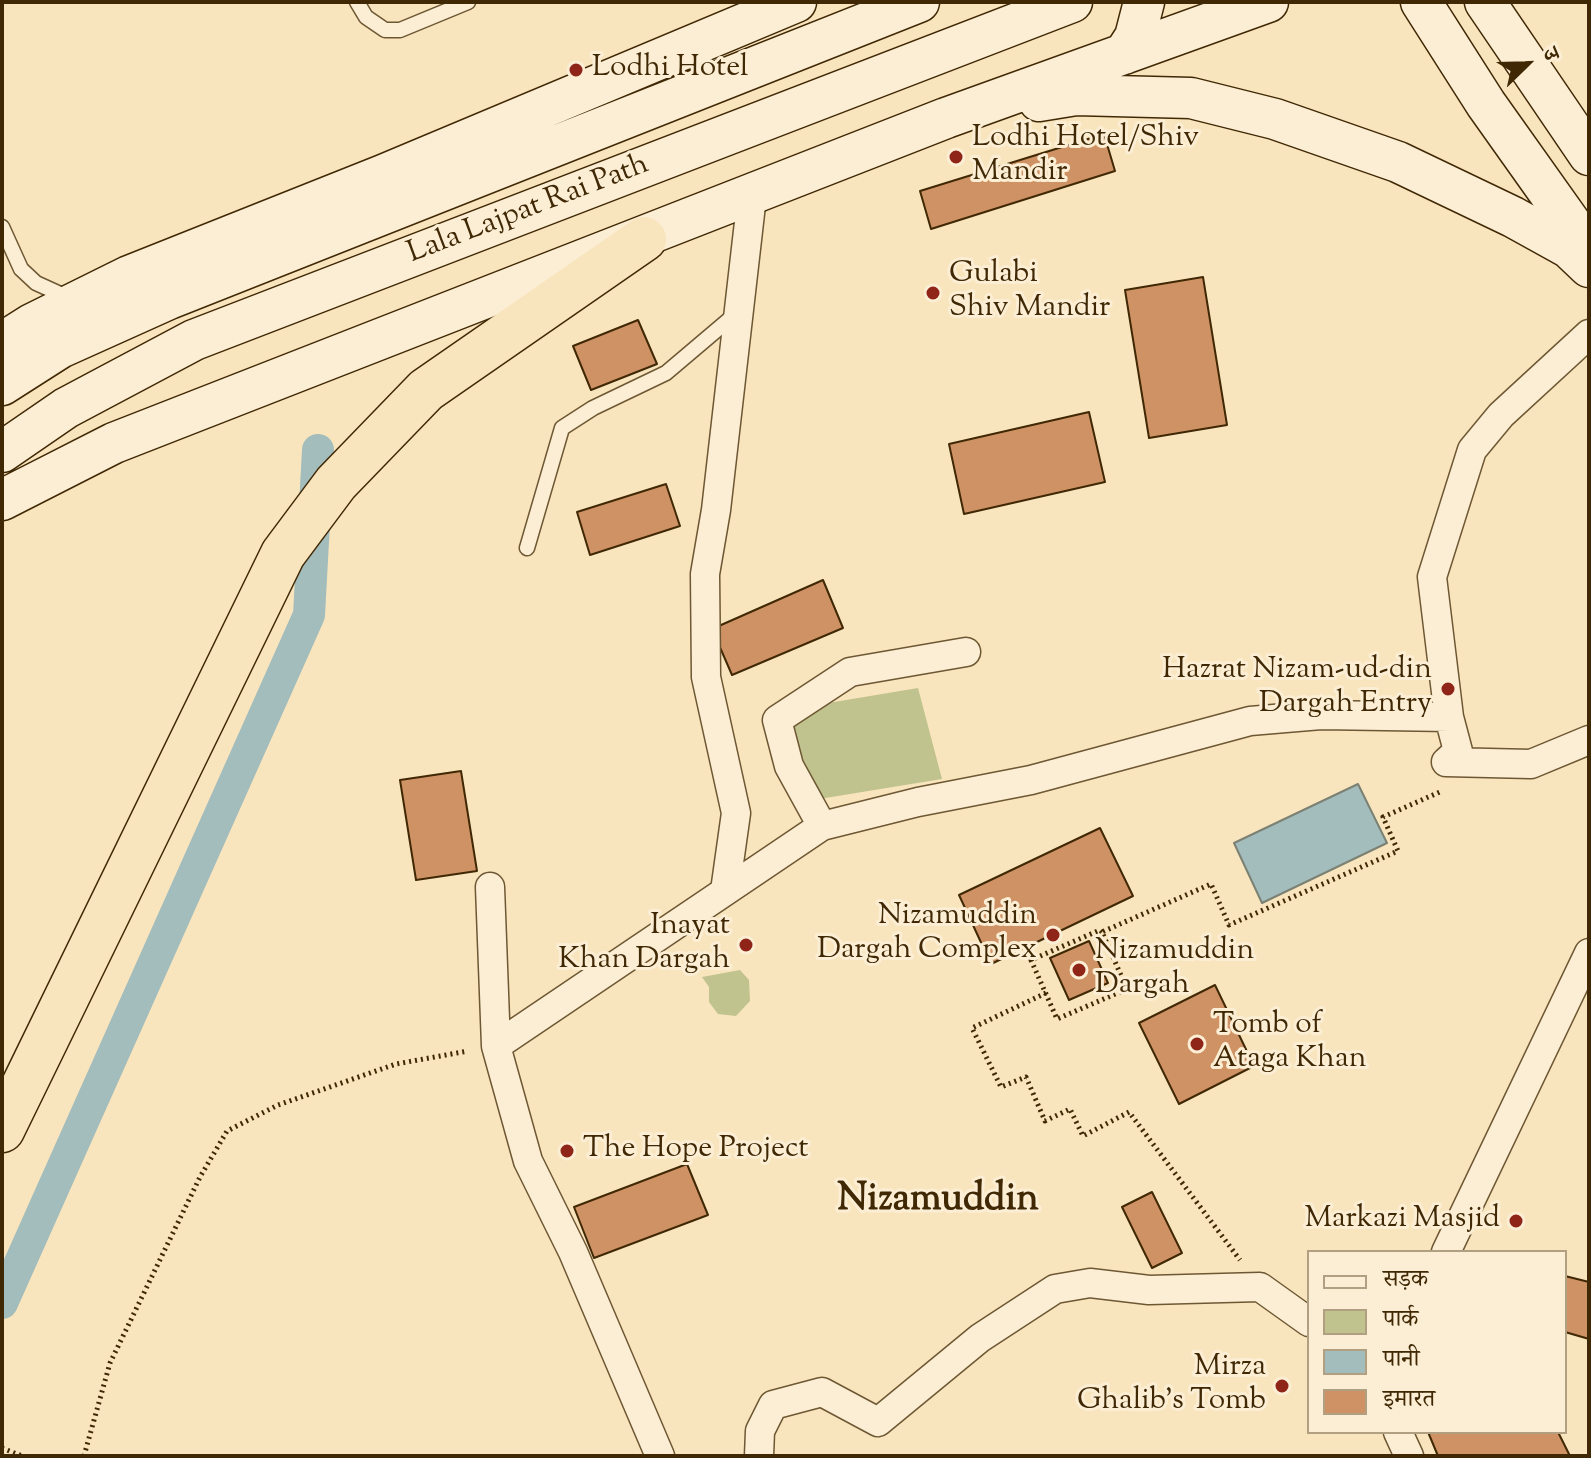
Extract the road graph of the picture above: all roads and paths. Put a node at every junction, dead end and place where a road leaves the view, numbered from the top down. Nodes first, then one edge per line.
1 (357, 2) edge
2 (468, 2) edge
3 (770, 2) edge
4 (796, 2) edge
5 (919, 2) edge
6 (1072, 2) edge
7 (1144, 2) edge
8 (1268, 2) edge
9 (1421, 2) edge
10 (1485, 2) edge
11 (709, 40) junction
12 (1124, 54) junction
13 (946, 118) junction
14 (1589, 155) edge
15 (752, 196) junction
16 (2, 227) edge
17 (644, 239) junction
18 (1589, 249) edge
19 (1589, 267) edge
20 (77, 301) junction
21 (738, 312) junction
22 (1589, 334) edge
23 (2, 343) edge
24 (2, 385) edge
25 (2, 452) edge
26 (2, 500) edge
27 (527, 548) dead end
28 (966, 652) dead end
29 (1449, 717) junction
30 (1589, 740) edge
31 (1446, 762) junction
32 (822, 826) junction
33 (490, 887) dead end
34 (725, 891) junction
35 (1102, 932) junction
36 (1589, 953) edge
37 (1046, 993) junction
38 (496, 1046) junction
39 (2, 1130) edge
40 (1447, 1250) edge
41 (1260, 1287) junction
42 (1307, 1321) edge
43 (1399, 1434) edge
44 (2, 1448) edge
45 (22, 1456) edge
46 (84, 1456) edge
47 (660, 1456) edge
48 (759, 1456) edge
49 (1409, 1456) edge

1 - 2 lane
3 - 11 main road
4 - 11 main road
5 - 24 main road, Lala Lajpat Rai Path
6 - 25 main road, Lala Lajpat Rai Path
7 - 12 main road
8 - 12 main road
9 - 18 main road
10 - 14 main road
11 - 20 main road
12 - 13 main road
13 - 15 main road
13 - 19 main road
15 - 17 main road
15 - 21 street
16 - 20 lane
17 - 26 main road
17 - 39 highway
20 - 23 main road
21 - 27 lane
21 - 34 street
22 - 29 street
28 - 32 street
29 - 31 street
29 - 32 street
30 - 31 street
31 - 35 path
32 - 34 street
33 - 38 street
34 - 38 street
35 - 37 path
35 - 37 path
36 - 40 street
37 - 41 path
38 - 46 path
38 - 47 street
41 - 42 street
41 - 48 street
43 - 49 street
44 - 45 path

